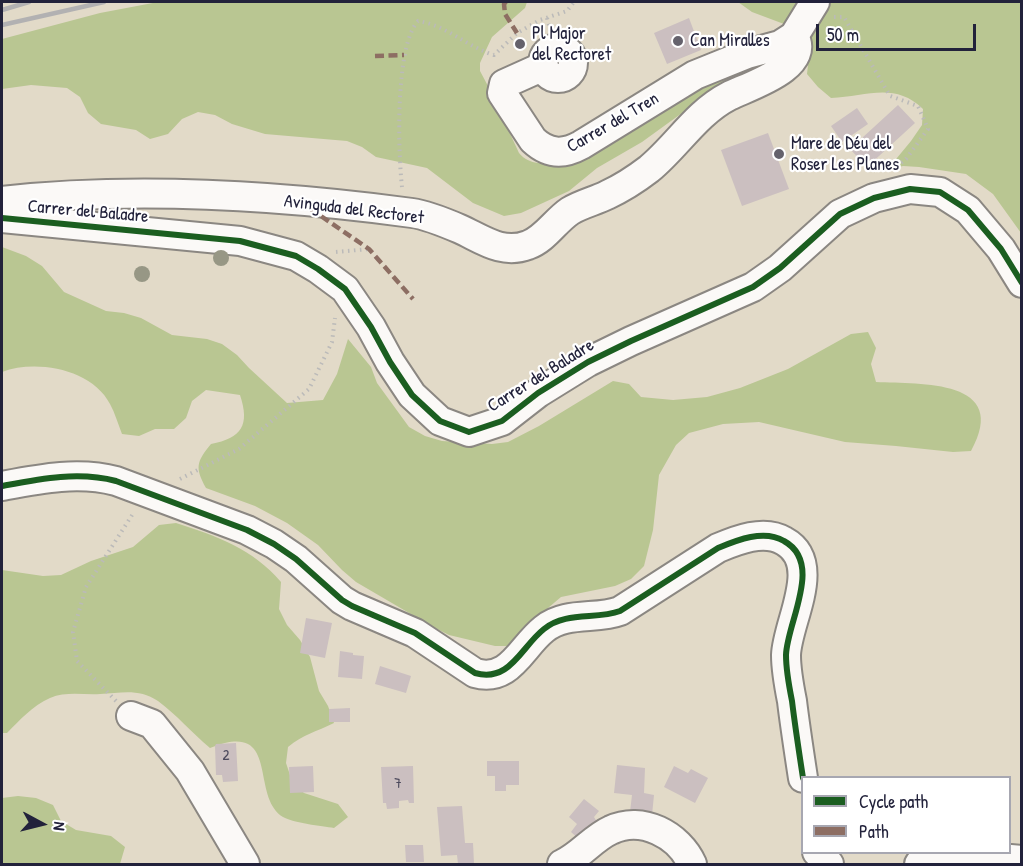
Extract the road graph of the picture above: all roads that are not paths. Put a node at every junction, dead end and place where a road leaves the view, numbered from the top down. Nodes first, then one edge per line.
1 (814, 3) edge
2 (794, 36) junction
3 (549, 57) road end
4 (2, 201) edge
5 (2, 218) edge
6 (1022, 283) edge
7 (2, 486) edge
8 (131, 716) road end
9 (803, 776) edge
10 (1022, 860) edge
11 (245, 864) edge
12 (562, 864) edge
13 (692, 864) edge
14 (919, 864) edge

1 - 2 street
2 - 3 street, Carrer del Tren
2 - 4 street, Avinguda del Rectoret
5 - 6 street, Carrer del Baladre
7 - 9 street
8 - 11 street
10 - 14 street
12 - 13 street

